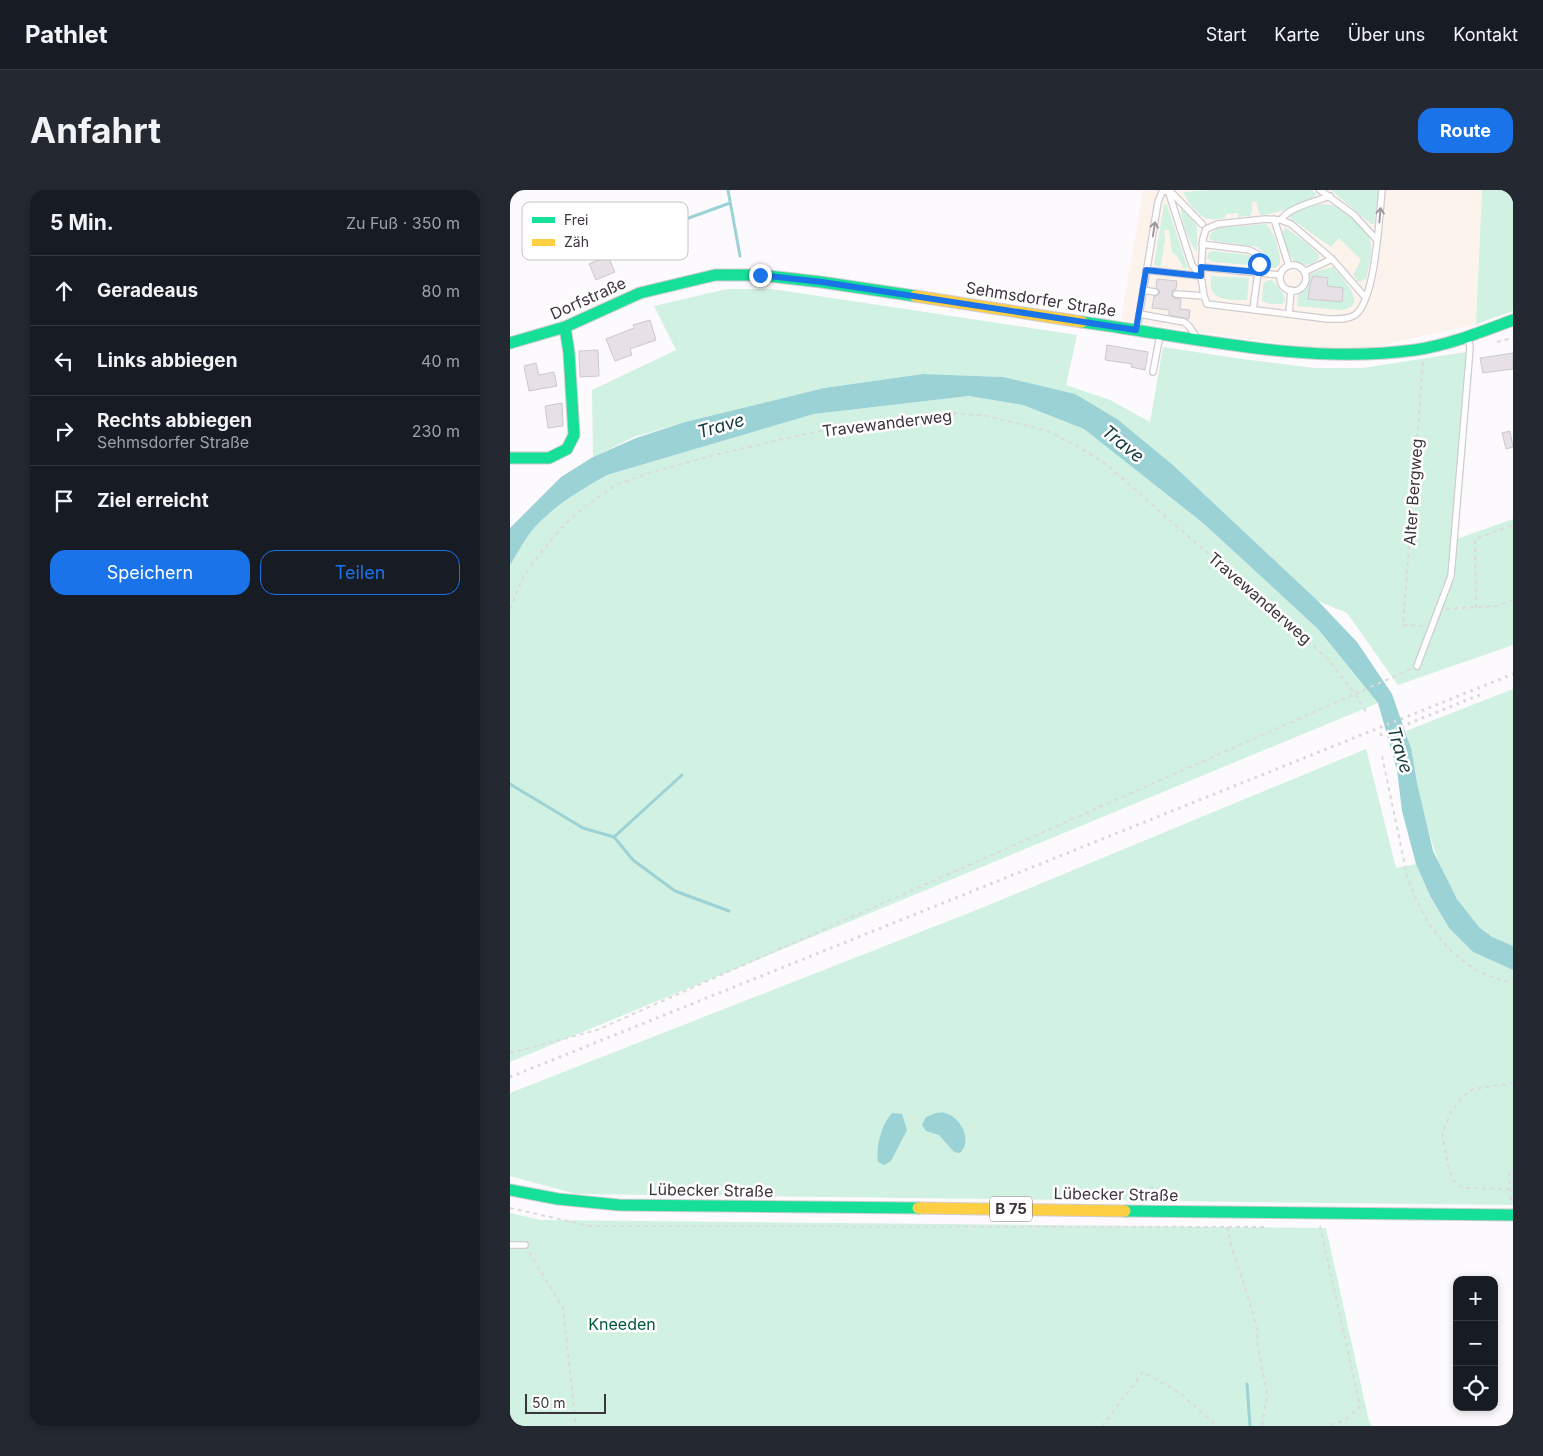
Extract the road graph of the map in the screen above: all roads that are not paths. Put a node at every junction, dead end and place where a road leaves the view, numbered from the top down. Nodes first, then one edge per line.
1 (1168, 190) edge
2 (1320, 190) edge
3 (1382, 190) edge
4 (1330, 196) junction
5 (1277, 220) junction
6 (1202, 224) dead end
7 (1376, 239) junction
8 (1202, 244) junction
9 (1332, 259) junction
10 (1289, 266) junction
11 (1201, 267) junction
12 (1146, 270) junction
13 (1258, 272) junction
14 (1304, 272) junction
15 (1280, 275) junction
16 (1201, 276) junction
17 (680, 282) joint
18 (1143, 290) junction
19 (1291, 290) junction
20 (1155, 292) dead end
21 (1176, 294) dead end
22 (1204, 296) junction
23 (1366, 297) junction
24 (1252, 310) junction
25 (1139, 314) junction
26 (1289, 314) junction
27 (1513, 320) edge
28 (565, 327) junction
29 (1136, 330) junction
30 (1160, 334) junction
31 (1469, 338) junction
32 (1197, 339) junction
33 (510, 343) edge
34 (1153, 372) dead end
35 (510, 458) edge
36 (1417, 666) road end
37 (510, 1190) edge
38 (1512, 1215) edge
39 (510, 1245) edge
40 (525, 1245) road end

1 - 6 lane
12 -> 1 lane
1 - 16 lane
2 - 4 lane
7 -> 3 lane
4 - 5 lane
4 - 7 lane
5 - 8 lane
5 - 9 lane
5 - 10 lane
7 - 23 lane
8 - 11 lane
8 - 13 lane
9 - 14 lane
9 - 23 lane
10 - 14 lane
10 - 15 lane
11 - 13 lane
11 - 16 lane
12 - 16 lane
12 - 18 lane
13 - 15 lane
13 - 24 lane
14 - 19 lane
15 - 19 lane
16 - 22 lane
17 - 28 main road, Dorfstraße
17 - 29 main road, Sehmsdorfer Straße
18 - 20 lane
18 - 25 lane
19 - 26 lane
21 - 22 lane
22 - 24 lane
23 - 26 lane
24 - 26 lane
25 - 29 lane
25 - 32 lane
27 - 31 main road, Sehmsdorfer Straße
28 - 33 main road, Dorfstraße
28 - 35 main road
29 - 30 main road, Sehmsdorfer Straße
30 - 32 main road, Sehmsdorfer Straße
30 - 34 lane
31 - 32 main road, Sehmsdorfer Straße
31 - 36 lane
37 - 38 main road, Lübecker Straße / B 75
39 - 40 lane

